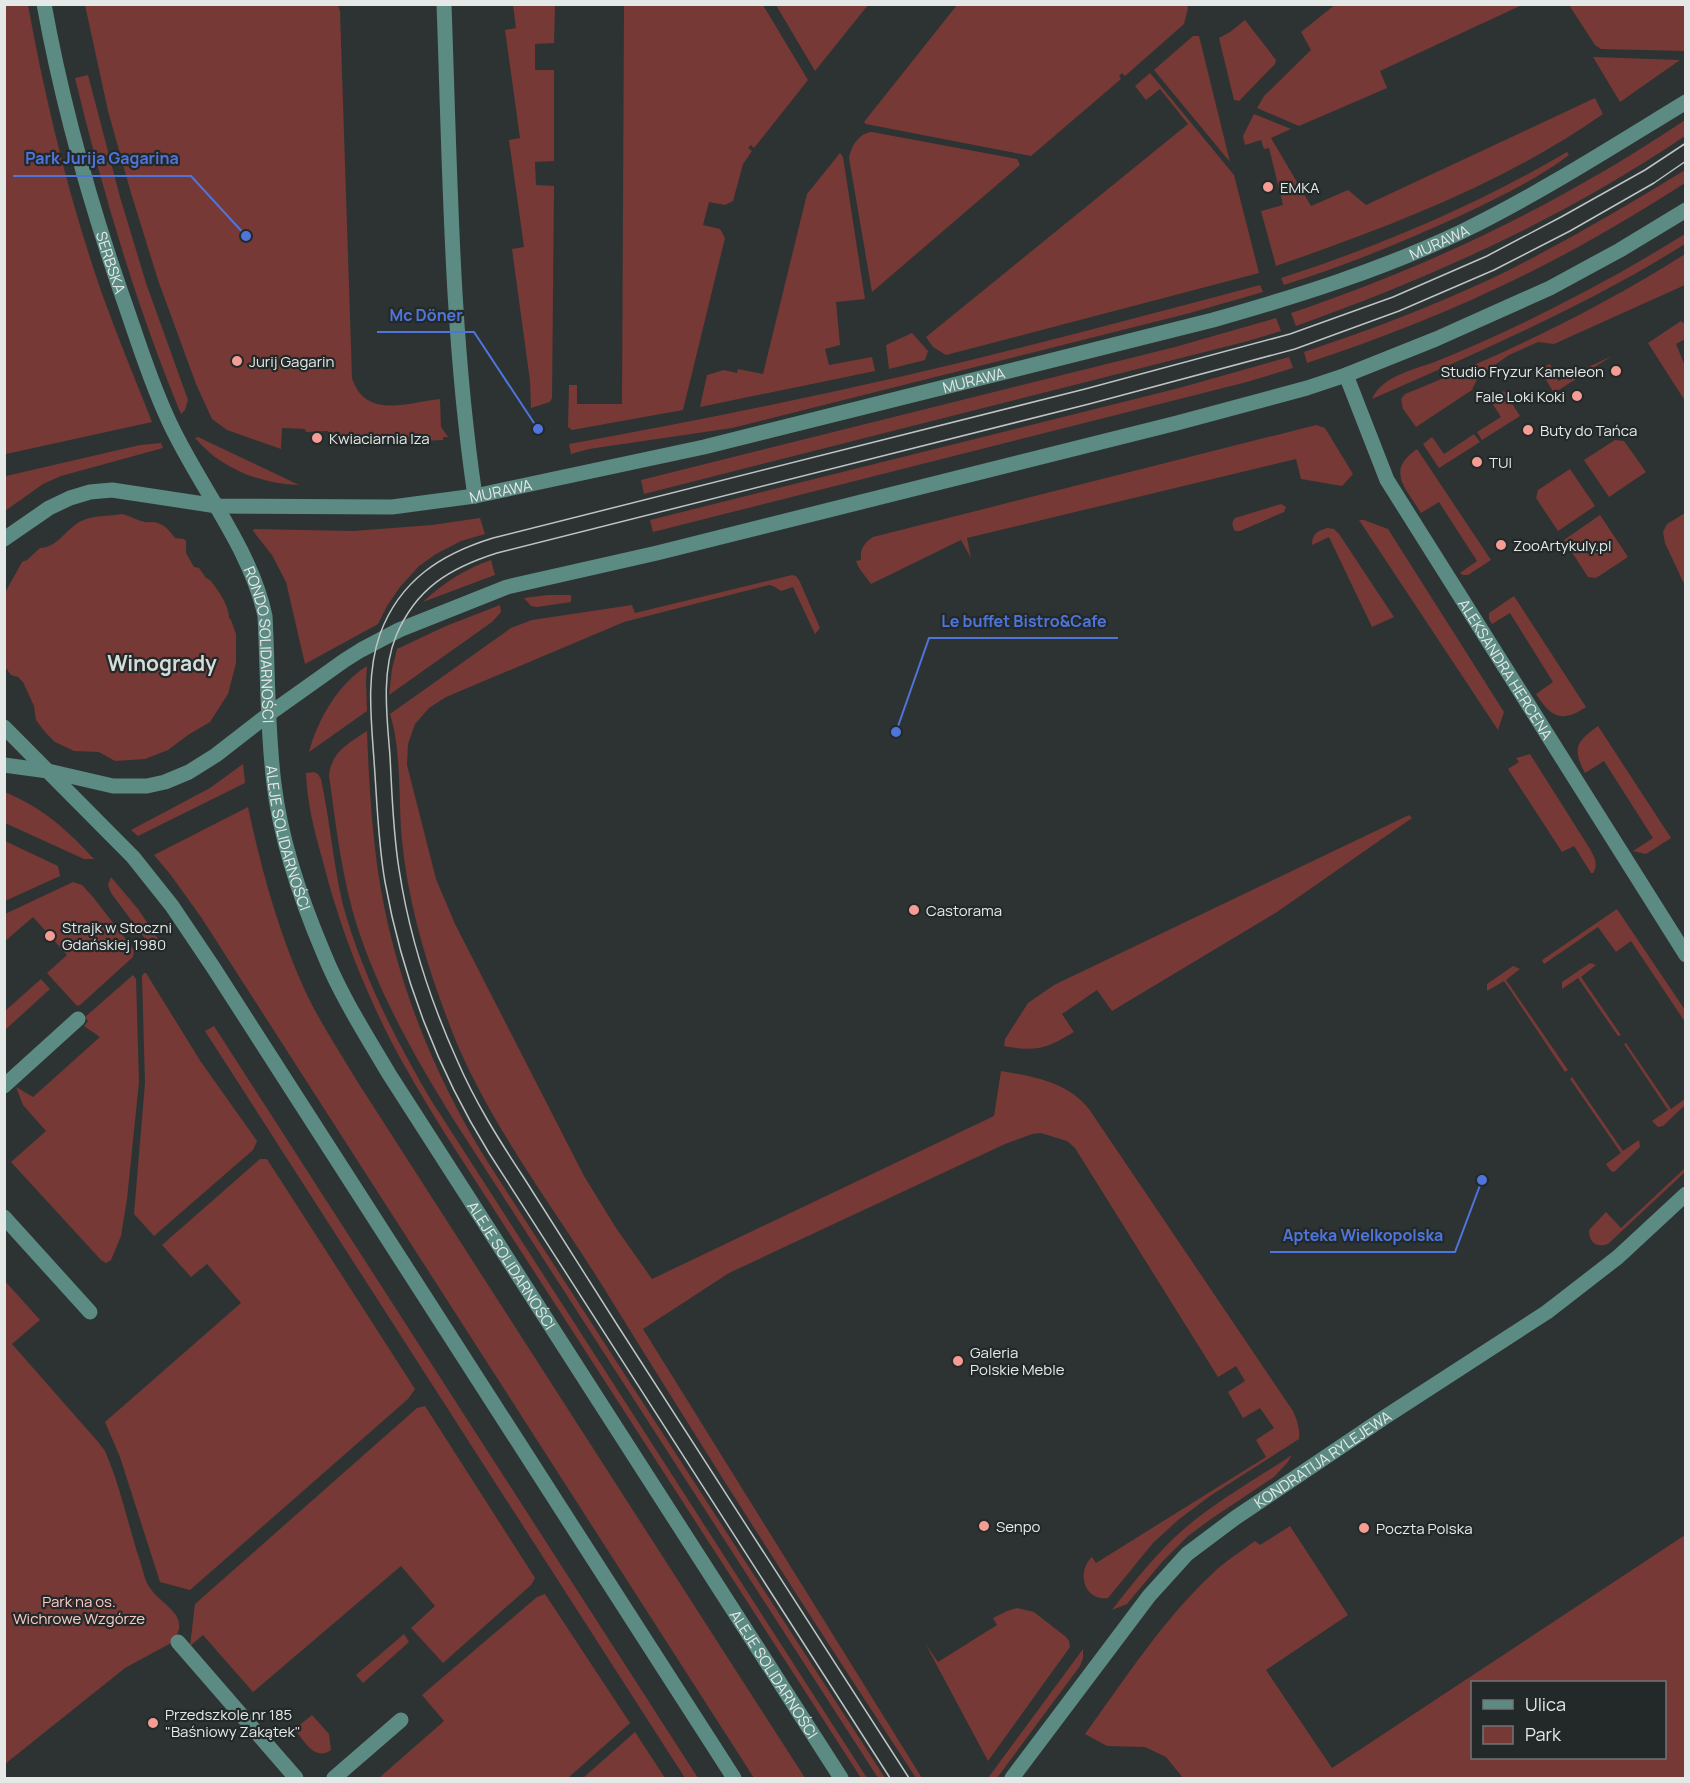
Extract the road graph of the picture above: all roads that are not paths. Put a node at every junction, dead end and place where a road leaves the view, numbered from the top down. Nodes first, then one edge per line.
1 (44, 4) edge
2 (444, 4) edge
3 (1686, 102) edge
4 (1686, 210) edge
5 (1346, 375) junction
6 (475, 496) junction
7 (217, 506) junction
8 (4, 539) edge
9 (269, 714) junction
10 (4, 727) edge
11 (4, 765) edge
12 (48, 771) junction
13 (1686, 955) edge
14 (78, 1019) dead end
15 (4, 1086) edge
16 (1686, 1194) edge
17 (4, 1217) edge
18 (90, 1312) dead end
19 (178, 1642) dead end
20 (401, 1720) dead end
21 (296, 1779) edge
22 (334, 1779) edge
23 (734, 1779) edge
24 (841, 1779) edge
25 (1012, 1779) edge

1 - 7 street, SERBSKA
2 - 6 street
3 - 6 street, MURAWA
4 - 5 street
5 - 9 street
5 - 13 street, ALEKSANDRA HERCENA
6 - 7 street, MURAWA
7 - 8 street
7 - 9 street, RONDO SOLIDARNOŚCI
9 - 12 street, RONDO SOLIDARNOŚCI
9 - 24 street, ALEJE SOLIDARNOŚCI
10 - 12 street
11 - 12 street
12 - 23 street
14 - 15 street
16 - 25 street, KONDRATIJA RYLEJEWA
17 - 18 street
19 - 21 street
20 - 22 street

